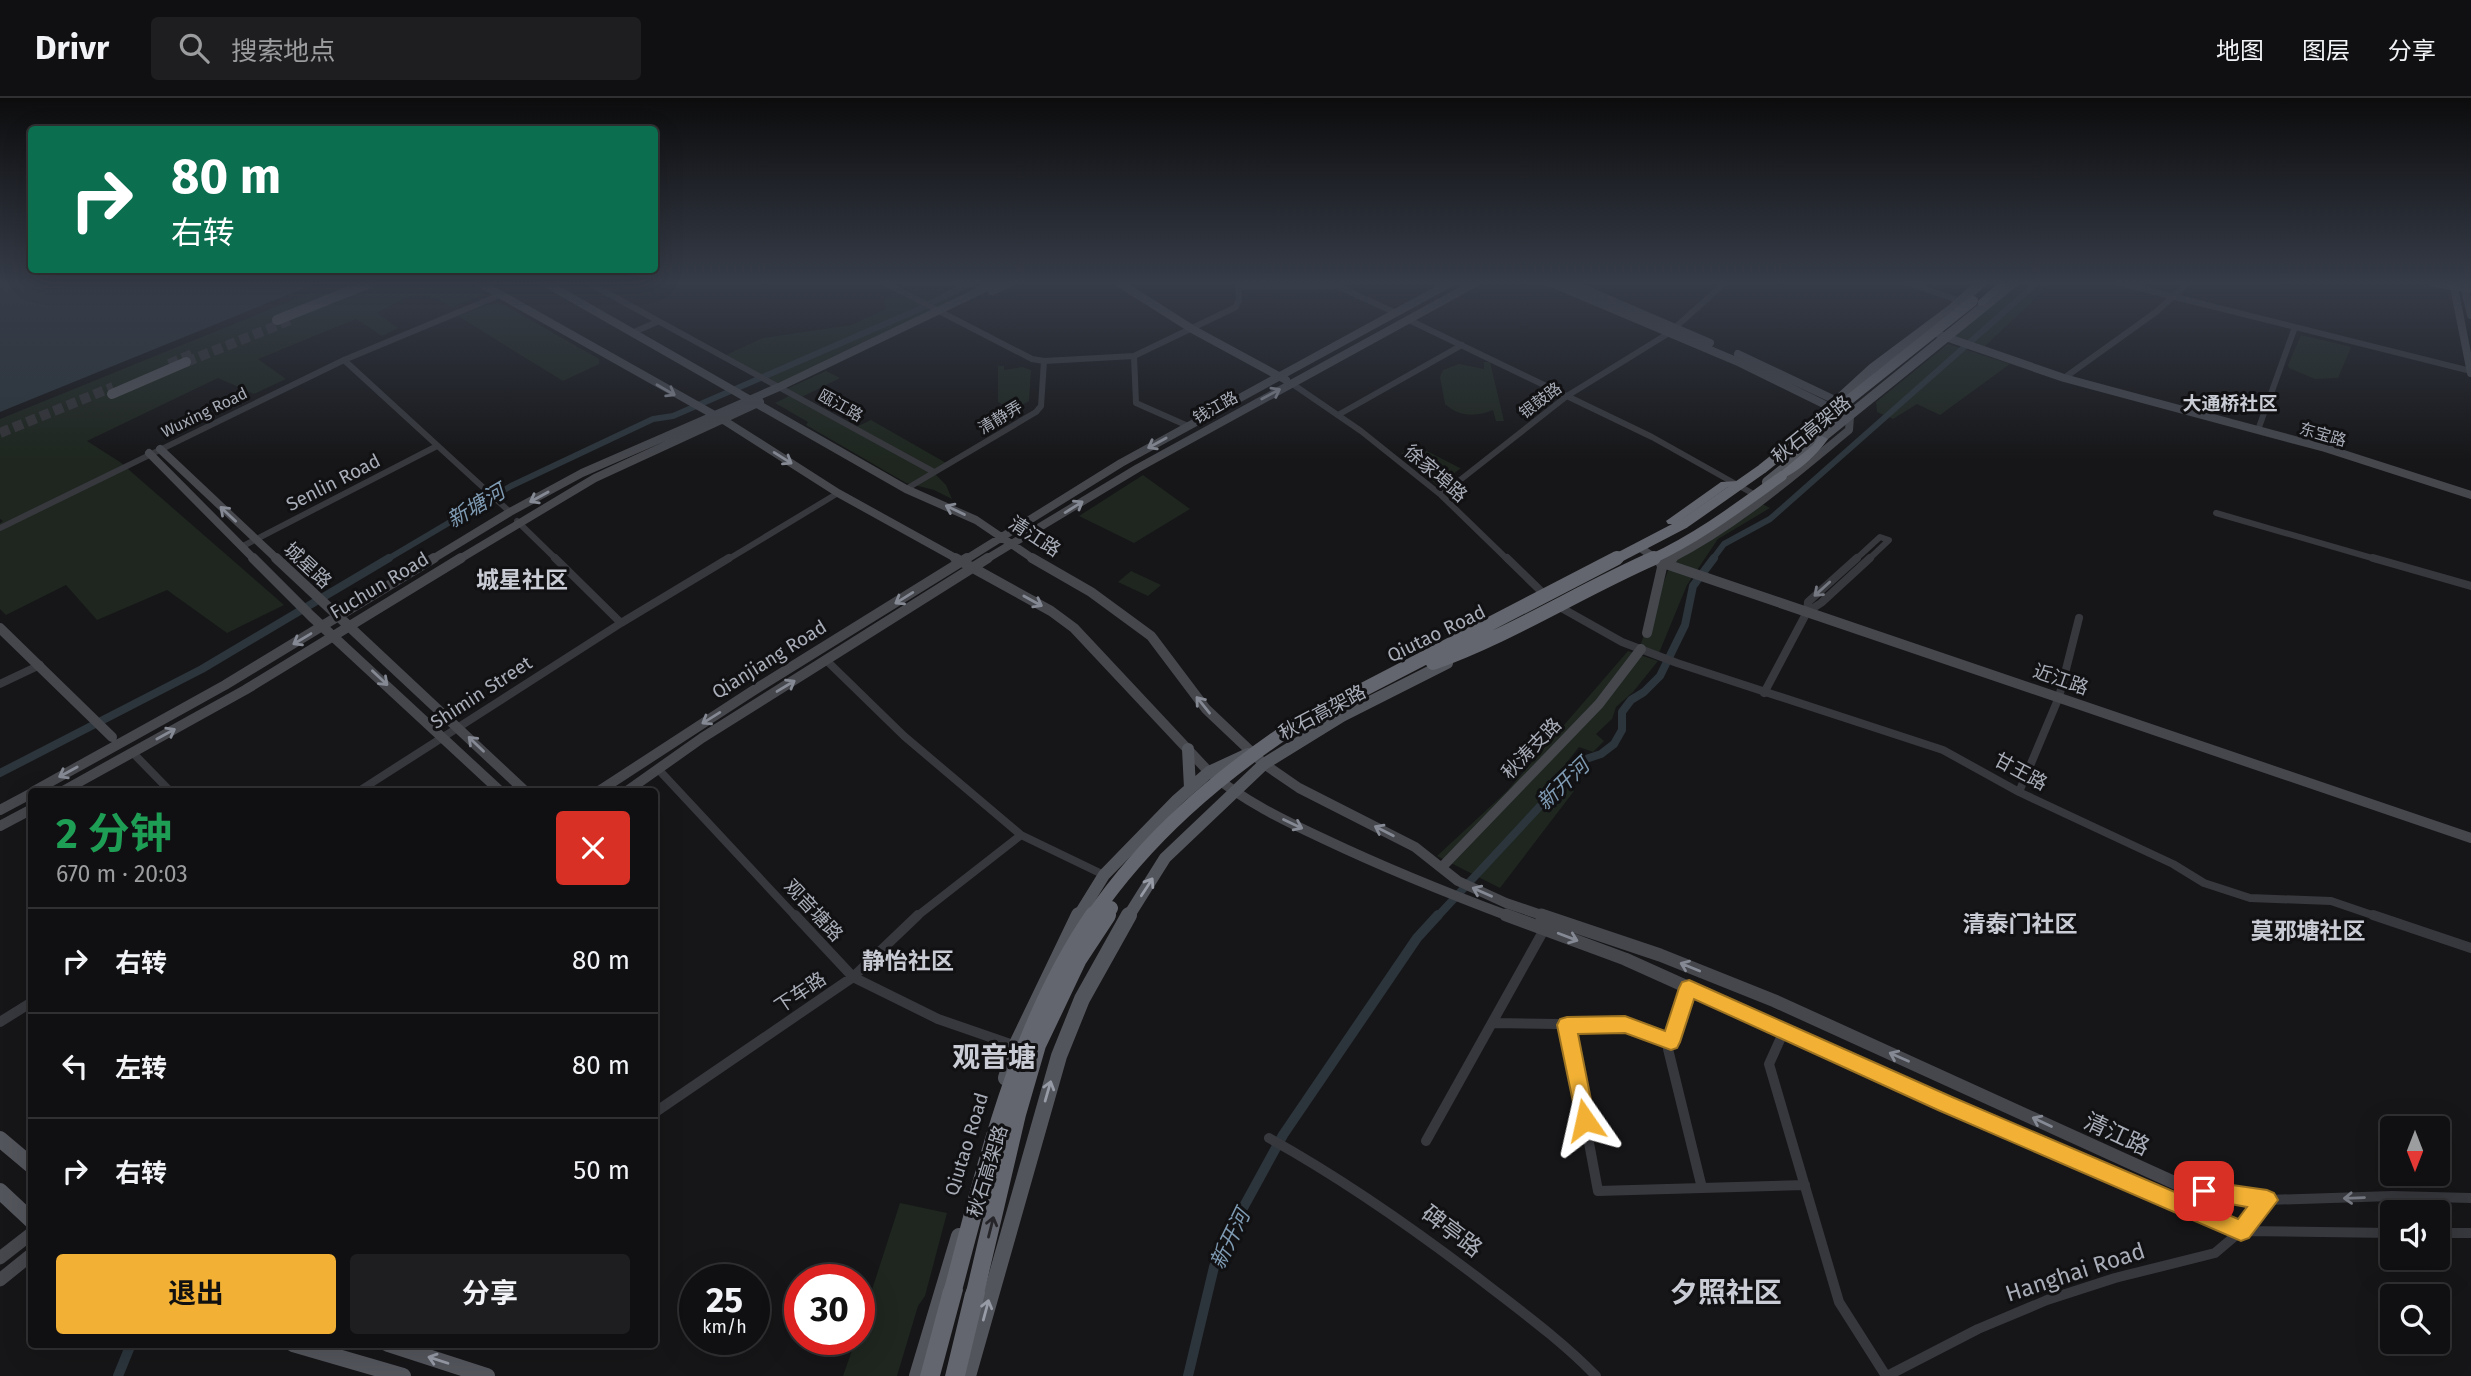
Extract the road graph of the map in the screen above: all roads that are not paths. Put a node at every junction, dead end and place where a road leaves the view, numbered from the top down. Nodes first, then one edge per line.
1 (388, 342) edge
2 (581, 342) edge
3 (650, 342) edge
4 (693, 342) edge
5 (881, 342) edge
6 (998, 342) edge
7 (1165, 342) edge
8 (1216, 342) edge
9 (1345, 342) edge
10 (1369, 342) edge
11 (1455, 342) edge
12 (1653, 342) edge
13 (1695, 342) edge
14 (1908, 342) edge
15 (1919, 342) edge
16 (1934, 342) edge
17 (1943, 342) edge
18 (1960, 342) edge
19 (2113, 342) edge
20 (2290, 342) edge
21 (2352, 342) edge
22 (2467, 342) edge
23 (1462, 345) junction
24 (1135, 356) junction
25 (344, 360) junction
26 (1044, 361) junction
27 (186, 362) tunnel mouth
28 (169, 364) tunnel mouth
29 (2471, 372) edge
30 (1282, 377) junction
31 (2064, 378) junction
32 (1292, 383) junction
33 (782, 388) junction
34 (1567, 396) junction
35 (752, 402) junction
36 (1833, 403) junction
37 (1853, 413) junction
38 (1338, 415) junction
39 (712, 416) junction
40 (725, 421) junction
41 (1188, 425) junction
42 (2258, 430) junction
43 (1822, 439) junction
44 (437, 446) junction
45 (160, 449) junction
46 (149, 453) junction
47 (934, 472) junction
48 (1738, 484) junction
49 (906, 489) junction
50 (838, 493) junction
51 (1752, 493) junction
52 (1441, 495) junction
53 (2471, 495) edge
54 (1765, 500) junction
55 (2216, 513) dead end
56 (514, 517) junction
57 (0, 528) edge
58 (1001, 536) junction
59 (255, 540) junction
60 (243, 546) junction
61 (1011, 547) junction
62 (1642, 550) junction
63 (1658, 559) junction
64 (962, 562) junction
65 (973, 568) junction
66 (1597, 586) joint
67 (2471, 586) edge
68 (1553, 602) junction
69 (1807, 612) junction
70 (2079, 618) dead end
71 (344, 621) junction
72 (621, 622) junction
73 (0, 628) edge
74 (329, 630) junction
75 (1647, 633) dead end
76 (1641, 649) junction
77 (827, 661) junction
78 (1433, 663) junction
79 (40, 665) junction
80 (1380, 680) junction
81 (0, 684) edge
82 (1765, 692) junction
83 (2059, 697) junction
84 (458, 727) junction
85 (138, 733) junction
86 (112, 737) junction
87 (443, 737) junction
88 (1188, 749) junction
89 (102, 753) junction
90 (133, 753) junction
91 (1251, 753) junction
92 (1264, 764) junction
93 (658, 769) junction
94 (1209, 772) junction
95 (40, 788) edge
96 (69, 788) edge
97 (167, 788) edge
98 (364, 788) edge
99 (497, 788) edge
100 (522, 788) edge
101 (603, 788) edge
102 (632, 788) edge
103 (1190, 788) junction
104 (1233, 791) junction
105 (2019, 792) junction
106 (28, 795) edge
107 (0, 810) edge
108 (28, 811) edge
109 (0, 826) edge
110 (1021, 835) junction
111 (2471, 838) edge
112 (1442, 867) junction
113 (1104, 876) junction
114 (1505, 908) junction
115 (1545, 928) junction
116 (2471, 948) edge
117 (853, 977) junction
118 (1689, 988) junction
119 (28, 1004) edge
120 (0, 1022) edge
121 (1492, 1023) junction
122 (1567, 1025) junction
123 (1784, 1031) junction
124 (1671, 1042) junction
125 (1016, 1046) junction
126 (658, 1110) edge
127 (1269, 1138) dead end
128 (0, 1139) edge
129 (1426, 1141) dead end
130 (28, 1163) edge
131 (1805, 1185) junction
132 (1702, 1188) junction
133 (0, 1191) edge
134 (2471, 1198) edge
135 (2267, 1200) junction
136 (28, 1217) edge
137 (2241, 1231) junction
138 (2380, 1233) edge
139 (2450, 1233) edge
140 (2471, 1233) edge
141 (28, 1236) edge
142 (28, 1257) edge
143 (0, 1258) edge
144 (0, 1280) edge
145 (307, 1348) edge
146 (400, 1348) edge
147 (403, 1376) edge
148 (487, 1376) edge
149 (917, 1376) edge
150 (930, 1376) edge
151 (955, 1376) edge
152 (968, 1376) edge
153 (1596, 1376) edge
154 (1886, 1376) edge

1 - 25 street, Wuxing Road
2 -> 39 main road
3 - 35 main road, 清江路
4 - 33 street, 瓯江路
5 - 33 main road
6 - 26 street
7 - 24 street
8 - 30 main road
9 - 30 main road, 钱江路
10 - 32 main road, 钱江路
11 - 23 street
12 - 34 street, 银鼓路
13 - 36 main road
14 - 36 main road, Qiutao Road
15 - 80 highway, 秋石高架路, bridge
16 - 78 highway, 秋石高架路, bridge
17 - 37 main road, Qiutao Road
18 - 31 main road, 东宝路
19 - 31 street
20 - 42 street
21 - 29 street
22 - 29 main road
23 - 34 street
23 - 38 street
24 - 26 street
24 - 41 street
25 - 44 street
25 - 45 street, Wuxing Road
26 - 47 street, 清静弄
27 - 28 main road
30 - 32 main road
30 - 41 main road, 钱江路
31 - 42 main road, 东宝路
32 - 38 street, 徐家埠路
61 -> 32 main road, 钱江路
33 - 35 main road
33 - 47 street, 瓯江路
34 - 48 street
34 - 52 street, 银鼓路
35 - 39 main road, Fuchun Road
35 - 40 main road, Fuchun Road
35 - 49 main road, 清江路
36 - 37 main road
36 - 48 main road, Qiutao Road
37 - 43 main road, Qiutao Road
37 - 54 main road
38 - 52 street, 徐家埠路
39 - 40 main road
39 -> 56 main road, Fuchun Road
40 -> 50 main road
40 - 56 main road, Fuchun Road
41 -> 58 main road, 钱江路
42 - 53 main road, 东宝路
43 - 51 main road, Qiutao Road
43 - 78 highway, bridge
44 - 56 street
44 - 59 street, Senlin Road
45 - 46 street, Wuxing Road
59 -> 45 main road, 城星路
46 - 57 street, Wuxing Road
46 - 60 main road, 城星路
47 - 49 street
48 - 51 street
48 - 62 main road, Qiutao Road
48 - 80 highway, bridge
58 -> 49 main road, 清江路
50 - 64 main road
50 - 72 street, Shimin Street
51 - 54 street
51 - 63 main road, Qiutao Road
52 - 68 street, 徐家埠路
54 - 63 main road
55 - 67 street
56 - 71 main road, Fuchun Road
56 - 72 street
58 - 61 main road, 清江路
58 - 64 main road, 钱江路
59 - 60 street, Senlin Road
59 - 71 main road, 城星路
60 - 74 main road, 城星路
61 - 65 main road, 钱江路
91 -> 61 main road, 清江路
62 - 63 main road, 近江路
62 - 68 main road, Qiutao Road
63 - 66 main road, Qiutao Road
63 - 69 main road, 近江路
63 - 75 main road
64 - 65 main road
64 -> 101 main road, Qianjiang Road
65 - 77 main road, Qianjiang Road
65 -> 88 main road
66 - 68 main road, Qiutao Road
68 - 76 street, 甘王路
68 - 91 main road, Qiutao Road
68 - 92 main road, Qiutao Road
69 -> 69 street
69 - 82 street
69 - 83 main road, 近江路
70 - 83 street
71 - 74 main road, Fuchun Road
71 - 84 main road, 城星路
72 - 84 street, Shimin Street
73 - 79 main road
74 -> 85 main road, Fuchun Road
74 -> 87 main road, 城星路
90 -> 74 main road, Fuchun Road
76 - 82 street, 甘王路
76 - 112 main road, 秋涛支路
93 -> 77 main road, Qianjiang Road
77 - 110 street
151 -> 78 highway, 秋石高架路, bridge
79 - 81 street
79 - 86 main road
80 - 150 highway, 秋石高架路, bridge
82 - 105 street, 甘王路
83 - 105 street
83 - 111 main road, 近江路
84 - 87 street, Shimin Street
100 -> 84 main road, 城星路
85 - 86 main road
85 - 89 main road, Fuchun Road
86 - 89 main road
87 - 98 street, Shimin Street
87 - 99 main road, 城星路
88 - 94 main road
88 - 103 main road
89 -> 95 main road, Fuchun Road
90 - 96 main road, Fuchun Road
90 - 97 street
91 - 92 main road, 清江路
91 - 94 main road, Qiutao Road
92 - 104 main road, Qiutao Road
112 -> 92 main road, 清江路
93 - 102 main road, Qianjiang Road
93 - 117 street, 观音塘路
94 - 103 main road, Qiutao Road
94 - 104 main road
103 - 113 main road, Qiutao Road
104 -> 114 main road
152 -> 104 main road, Qiutao Road
105 - 116 street, 甘王路
106 - 107 main road, Fuchun Road
108 - 109 main road
110 - 113 street
110 - 117 street, 下车路
114 -> 112 main road, 清江路
113 - 125 main road, Qiutao Road
114 - 115 main road, 清江路
135 -> 114 main road, 清江路
115 -> 118 main road, 清江路
115 - 121 street
117 - 125 street, 观音塘路
117 - 126 street, 下车路
118 - 123 main road, 清江路
118 - 124 street
119 - 120 street
121 - 122 street
121 - 129 street
122 - 124 street
122 - 132 street
123 - 131 street
123 - 137 main road, 清江路
124 - 132 street
125 - 149 main road, Qiutao Road
127 - 153 street, 碑亭路
128 - 130 main road
131 - 132 street
131 - 154 street
133 - 136 main road
134 -> 135 street, 清江路
135 - 137 street, Hanghai Road
137 - 138 street, 清江路
137 - 154 street, Hanghai Road
139 - 140 street
141 - 143 main road
142 - 144 main road
145 - 147 main road
148 -> 146 main road

